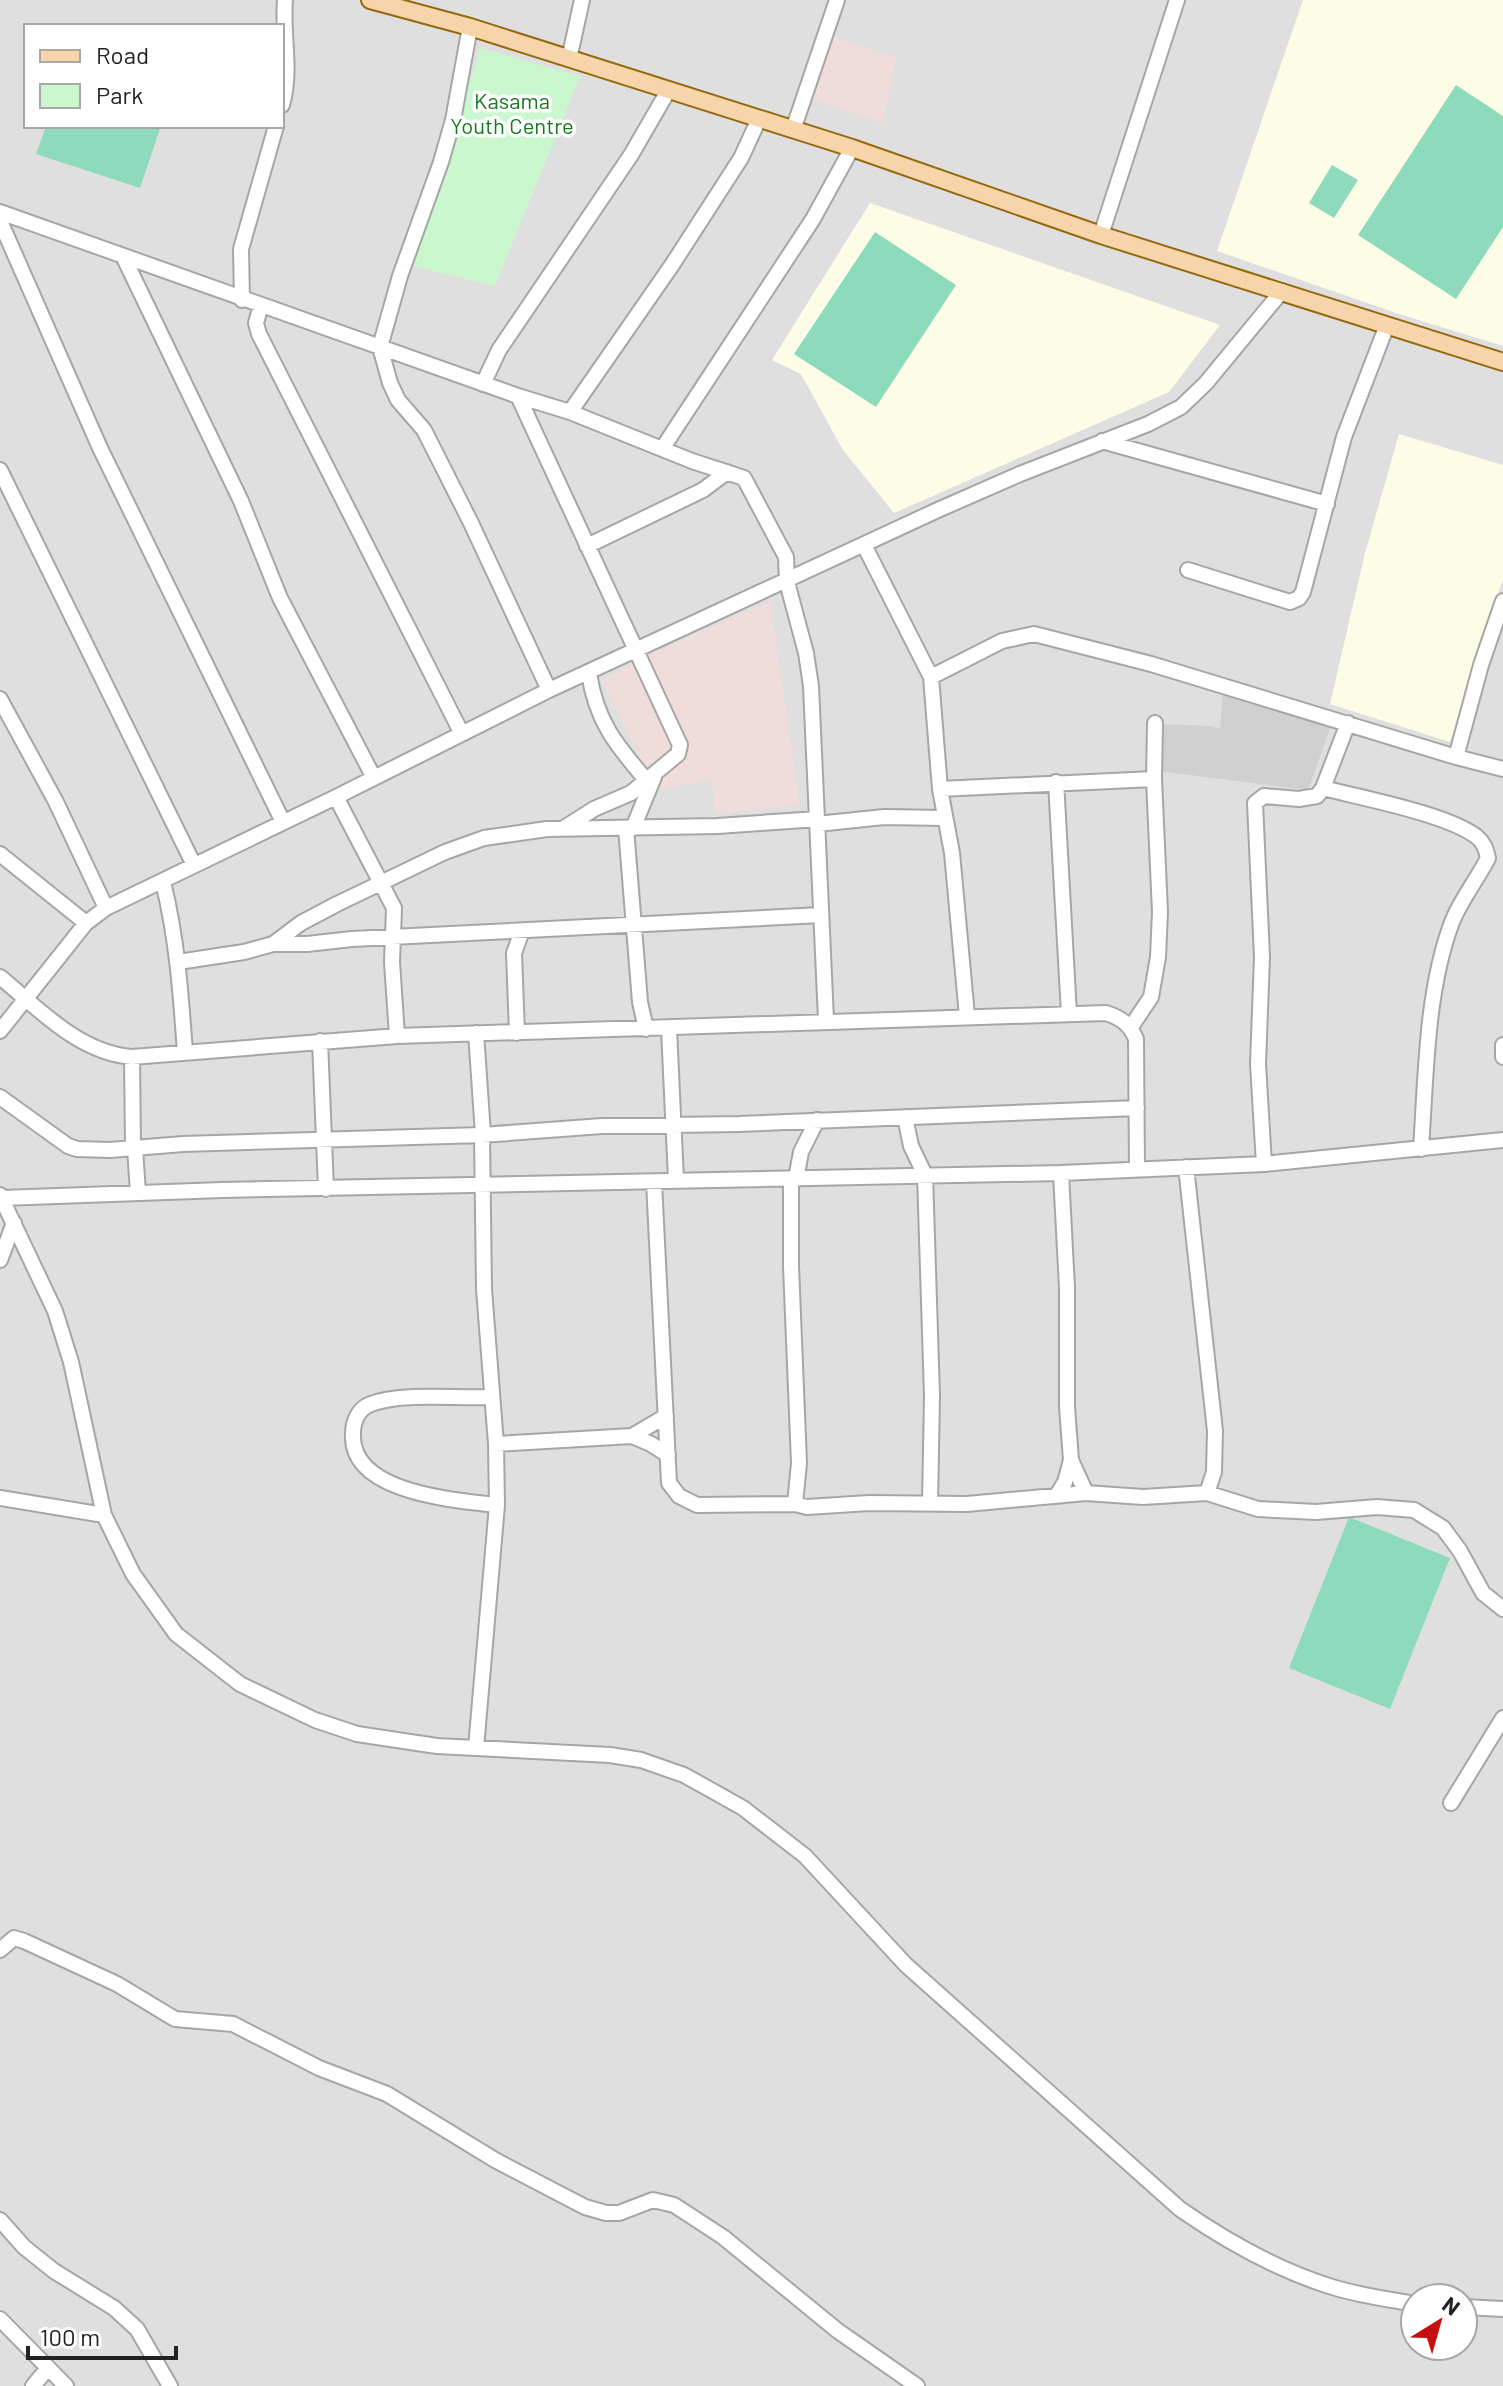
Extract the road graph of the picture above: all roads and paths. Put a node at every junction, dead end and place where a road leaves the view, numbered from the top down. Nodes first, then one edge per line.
1 (285, 0) edge
2 (370, 0) edge
3 (582, 0) edge
4 (837, 0) edge
5 (1177, 0) edge
6 (470, 27) junction
7 (569, 59) junction
8 (668, 91) junction
9 (284, 98) edge
10 (759, 119) junction
11 (275, 128) edge
12 (793, 130) junction
13 (852, 148) junction
14 (0, 212) edge
15 (0, 221) edge
16 (1101, 235) junction
17 (124, 258) junction
18 (1282, 291) junction
19 (242, 300) junction
20 (261, 305) junction
21 (1387, 325) junction
22 (380, 347) junction
23 (1503, 362) edge
24 (483, 384) junction
25 (518, 396) junction
26 (570, 412) junction
27 (1102, 441) junction
28 (662, 449) junction
29 (0, 470) edge
30 (727, 472) junction
31 (1327, 504) junction
32 (864, 545) junction
33 (587, 546) junction
34 (1188, 570) dead end
35 (787, 582) junction
36 (1503, 601) edge
37 (1499, 623) edge
38 (637, 649) junction
39 (589, 673) junction
40 (931, 677) junction
41 (549, 690) junction
42 (0, 699) edge
43 (1155, 723) dead end
44 (1348, 723) junction
45 (461, 732) junction
46 (1456, 757) junction
47 (1503, 769) edge
48 (651, 777) junction
49 (374, 778) junction
50 (1154, 779) junction
51 (1056, 782) junction
52 (1323, 788) junction
53 (940, 789) junction
54 (336, 797) junction
55 (945, 818) junction
56 (817, 821) junction
57 (283, 822) junction
58 (564, 828) junction
59 (630, 828) junction
60 (0, 854) edge
61 (194, 865) junction
62 (163, 882) junction
63 (382, 884) junction
64 (106, 908) junction
65 (821, 915) junction
66 (86, 923) junction
67 (634, 924) junction
68 (522, 931) junction
69 (392, 938) junction
70 (273, 944) junction
71 (178, 962) junction
72 (0, 977) edge
73 (26, 998) junction
74 (1069, 1014) junction
75 (967, 1016) junction
76 (826, 1020) junction
77 (1131, 1027) junction
78 (646, 1029) junction
79 (669, 1029) junction
80 (0, 1031) edge
81 (476, 1033) junction
82 (517, 1033) junction
83 (397, 1036) junction
84 (320, 1041) junction
85 (1503, 1045) edge
86 (185, 1053) junction
87 (132, 1057) junction
88 (1503, 1057) edge
89 (0, 1097) edge
90 (1137, 1108) junction
91 (905, 1117) junction
92 (817, 1120) junction
93 (672, 1125) junction
94 (482, 1134) junction
95 (325, 1140) junction
96 (1503, 1140) edge
97 (134, 1148) junction
98 (1421, 1149) junction
99 (1264, 1164) junction
100 (1186, 1167) junction
101 (1137, 1169) junction
102 (1061, 1173) junction
103 (925, 1175) junction
104 (794, 1179) junction
105 (676, 1180) junction
106 (654, 1182) junction
107 (483, 1186) junction
108 (326, 1189) junction
109 (138, 1193) junction
110 (1, 1196) edge
111 (14, 1223) junction
112 (0, 1260) edge
113 (492, 1397) junction
114 (666, 1416) junction
115 (632, 1436) junction
116 (496, 1444) junction
117 (668, 1455) junction
118 (1071, 1460) junction
119 (1214, 1472) junction
120 (1086, 1493) junction
121 (1207, 1493) junction
122 (1057, 1495) junction
123 (1226, 1497) junction
124 (0, 1498) edge
125 (930, 1503) junction
126 (795, 1504) junction
127 (497, 1505) junction
128 (104, 1515) junction
129 (1503, 1609) edge
130 (1503, 1718) edge
131 (476, 1748) junction
132 (1451, 1803) dead end
133 (0, 1950) edge
134 (0, 2220) edge
135 (1399, 2301) edge
136 (1479, 2308) edge
137 (1503, 2309) edge
138 (0, 2319) edge
139 (48, 2368) junction
140 (33, 2386) edge
141 (66, 2386) edge
142 (170, 2386) edge
143 (917, 2386) edge

1 - 9 street
2 - 6 main road
3 - 7 street
4 - 12 street
5 - 16 street
6 - 7 main road
6 - 22 street
7 - 8 main road
8 - 10 main road
8 - 24 street
10 - 12 main road
10 - 26 street
11 - 19 street
12 - 13 main road
13 - 16 main road
13 - 28 street
14 - 17 street
15 - 57 street
16 - 18 main road
17 - 19 street
17 - 49 street
18 - 21 main road
18 - 27 street
19 - 20 street
20 - 22 street
20 - 45 street
21 - 23 main road
21 - 31 street
22 - 24 street
22 - 41 street
24 - 25 street
25 - 26 street
25 - 33 street
26 - 28 street
27 - 31 street
27 - 32 street
28 - 30 street
29 - 61 street
30 - 33 street
30 - 35 street
31 - 34 street
32 - 35 street
32 - 40 street
33 - 38 street
35 - 38 street
35 - 56 street
36 - 37 street
37 - 46 street
38 - 39 street
38 - 48 street
39 - 41 street
39 - 48 street
40 - 44 street
40 - 53 street
41 - 45 street
42 - 64 street
43 - 50 street
44 - 46 street
44 - 52 street
45 - 49 street
46 - 47 street
48 - 58 street
48 - 59 street
49 - 54 street
50 - 51 street
50 - 77 street
51 - 53 street
51 - 74 street
52 - 98 street
52 - 99 street
53 - 55 street
54 - 57 street
54 - 63 street
55 - 56 street
55 - 75 street
56 - 59 street
56 - 65 street
57 - 61 street
58 - 59 street
58 - 63 street
59 - 67 street
60 - 66 street
61 - 62 street
62 - 64 street
62 - 71 street
63 - 69 street
63 - 70 street
64 - 66 street
65 - 67 street
65 - 76 street
66 - 73 street
67 - 68 street
67 - 78 street
68 - 69 street
68 - 82 street
69 - 70 street
69 - 83 street
70 - 71 street
71 - 86 street
72 - 73 street
73 - 80 street
73 - 87 street
74 - 75 street
74 - 77 street
75 - 76 street
76 - 79 street
77 - 90 street
78 - 79 street
78 - 82 street
79 - 93 street
81 - 82 street
81 - 83 street
81 - 94 street
83 - 84 street
84 - 86 street
84 - 95 street
85 - 88 street
86 - 87 street
87 - 97 street
89 - 97 street
90 - 91 street
90 - 101 street
91 - 92 street
91 - 103 street
92 - 93 street
92 - 104 street
93 - 94 street
93 - 105 street
94 - 95 street
94 - 107 street
95 - 97 street
95 - 108 street
96 - 98 street
97 - 109 street
98 - 99 street
99 - 100 street
100 - 101 street
100 - 119 street
101 - 102 street
102 - 103 street
102 - 118 street
103 - 104 street
103 - 125 street
104 - 105 street
104 - 126 street
105 - 106 street
106 - 107 street
106 - 114 street
107 - 108 street
107 - 113 street
108 - 109 street
109 - 110 street
110 - 111 street
111 - 112 street
111 - 128 street
113 - 116 street
113 - 127 street
114 - 115 street
114 - 117 street
115 - 116 street
115 - 117 street
116 - 127 street
117 - 126 street
118 - 120 street
118 - 122 street
119 - 121 street
119 - 123 street
120 - 121 street
120 - 122 street
121 - 123 street
122 - 125 street
123 - 129 street
124 - 128 street
125 - 126 street
127 - 131 street
128 - 131 street
130 - 132 street
131 - 135 street
133 - 143 street
134 - 142 street
136 - 137 street
138 - 139 street
139 - 140 street
139 - 141 street

